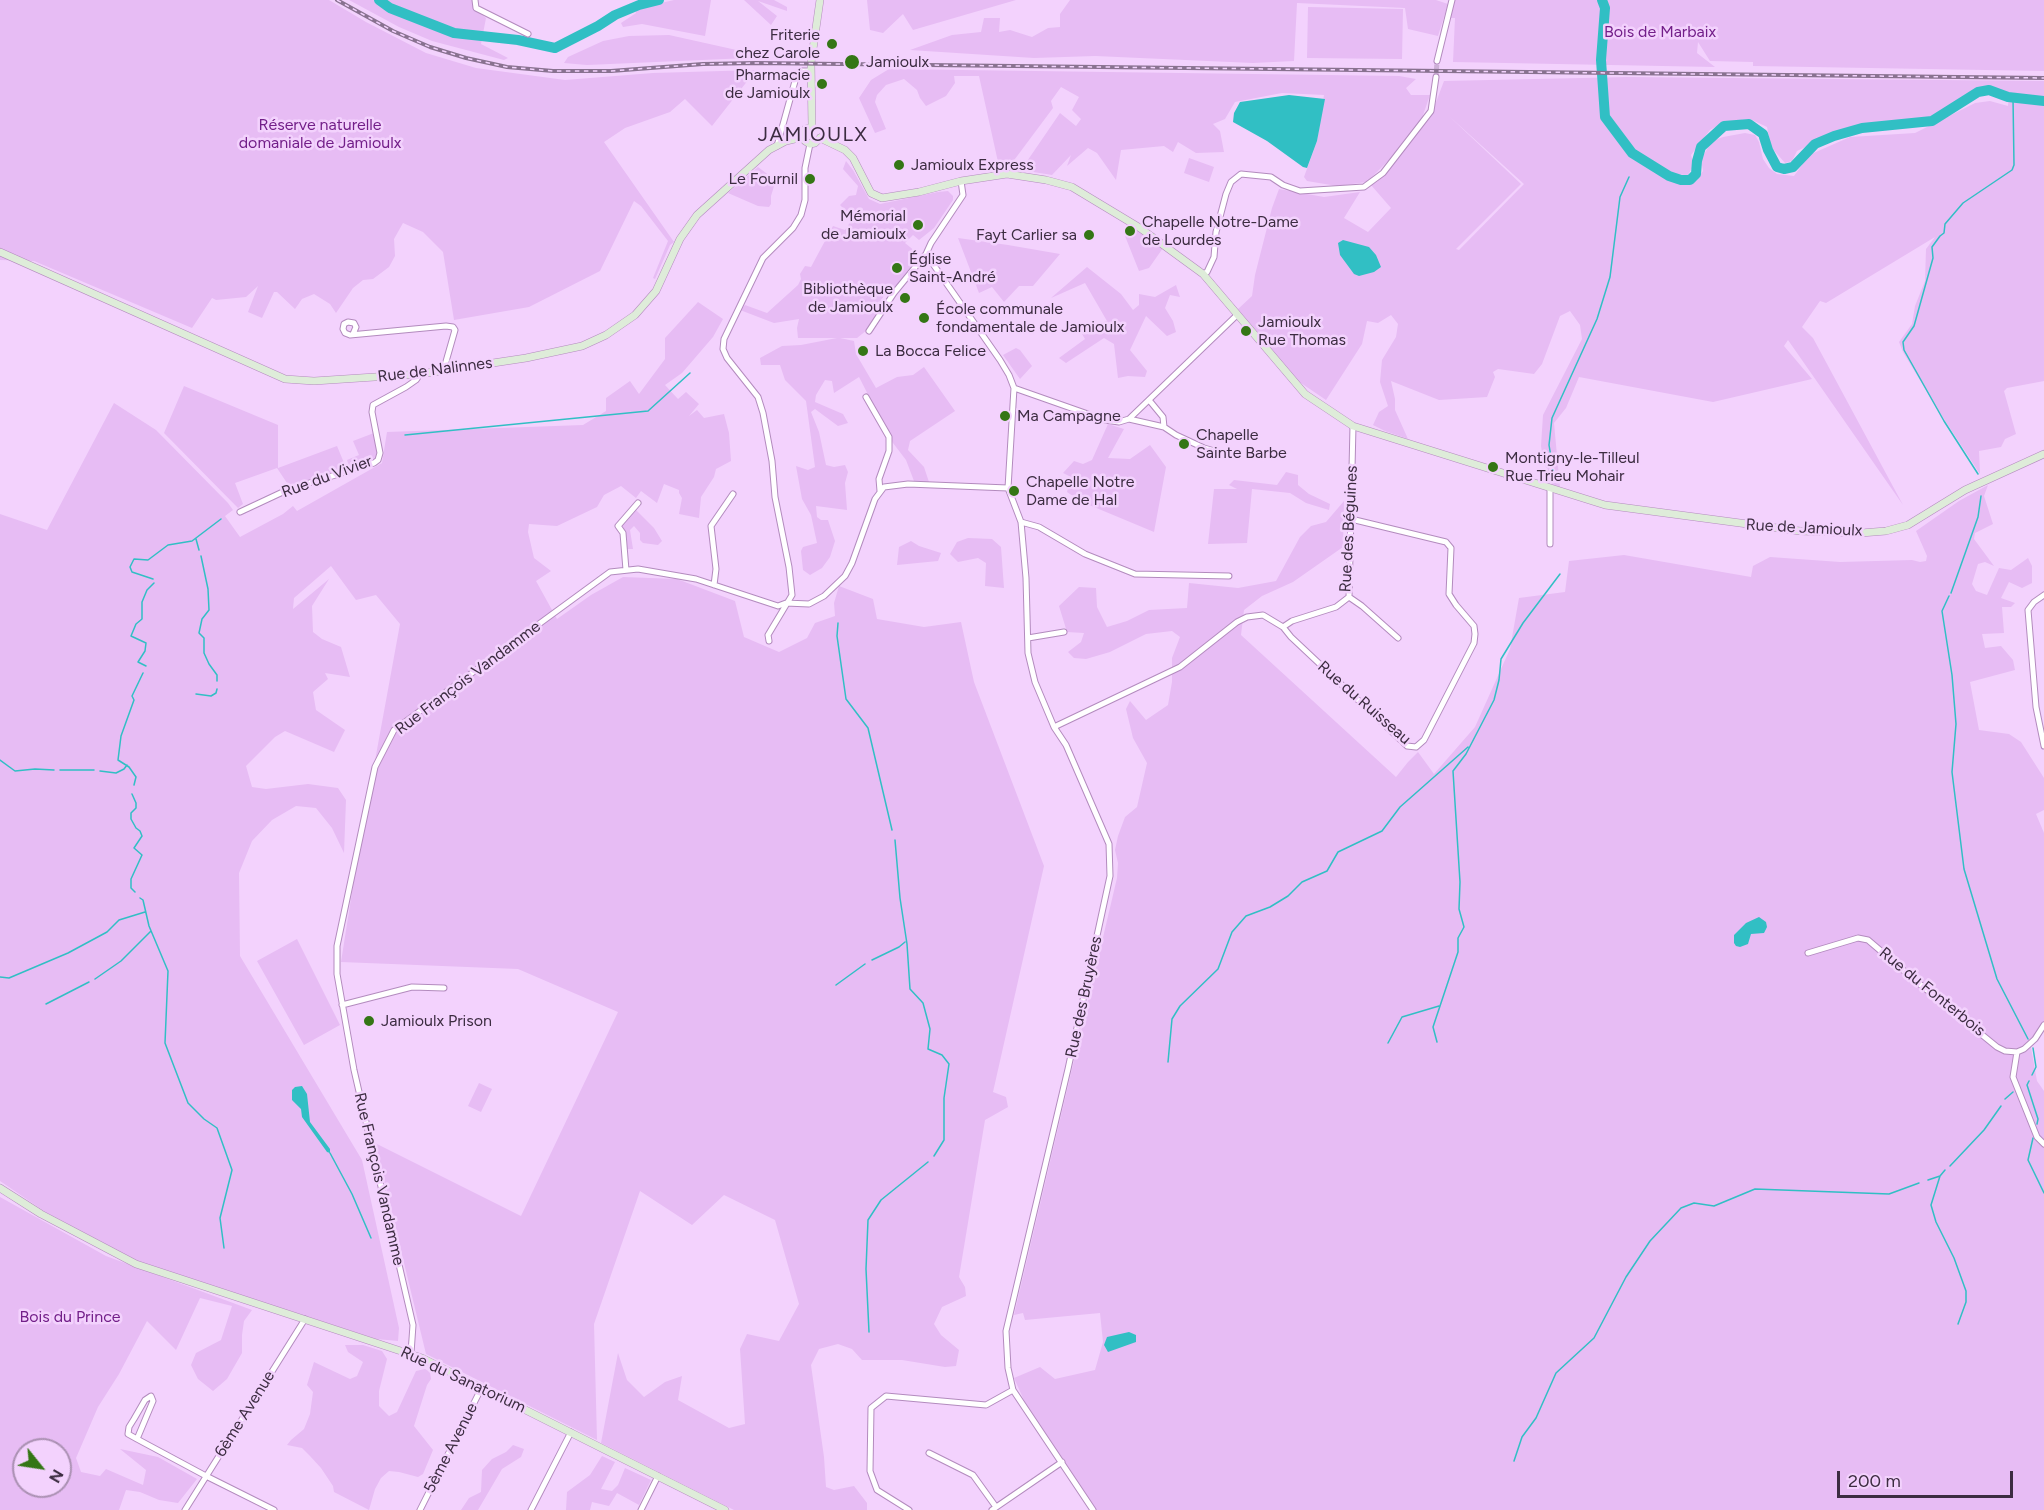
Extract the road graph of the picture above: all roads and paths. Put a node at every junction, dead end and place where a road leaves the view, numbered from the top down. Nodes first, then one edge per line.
1 (475, 0) edge
2 (820, 0) edge
3 (1452, 0) edge
4 (528, 34) dead end
5 (1437, 61) tunnel mouth
6 (811, 71) junction
7 (1436, 77) tunnel mouth
8 (812, 127) junction
9 (803, 137) junction
10 (820, 138) junction
11 (810, 144) junction
12 (777, 146) junction
13 (961, 181) junction
14 (0, 252) edge
15 (926, 254) junction
16 (1203, 274) junction
17 (1237, 315) junction
18 (869, 330) dead end
19 (353, 334) dead end
20 (446, 370) junction
21 (420, 374) junction
22 (1014, 388) junction
23 (866, 396) dead end
24 (1149, 400) junction
25 (1129, 419) junction
26 (1353, 426) junction
27 (1164, 427) junction
28 (2044, 454) edge
29 (1229, 455) dead end
30 (1008, 488) junction
31 (1550, 489) junction
32 (880, 491) junction
33 (733, 494) dead end
34 (638, 504) dead end
35 (240, 512) dead end
36 (1351, 519) junction
37 (1021, 522) junction
38 (1550, 544) dead end
39 (626, 570) junction
40 (1228, 576) dead end
41 (714, 585) junction
42 (2044, 595) edge
43 (1348, 597) junction
44 (786, 603) junction
45 (1283, 627) junction
46 (1064, 632) dead end
47 (1028, 638) junction
48 (1398, 638) dead end
49 (769, 641) dead end
50 (1054, 727) junction
51 (2044, 746) edge
52 (1808, 953) dead end
53 (444, 988) dead end
54 (342, 1005) junction
55 (2044, 1025) edge
56 (2042, 1032) edge
57 (2017, 1052) junction
58 (2044, 1144) edge
59 (0, 1188) edge
60 (0, 1193) edge
61 (42, 1214) junction
62 (305, 1319) junction
63 (411, 1353) junction
64 (482, 1387) junction
65 (1012, 1390) junction
66 (571, 1432) junction
67 (137, 1439) junction
68 (929, 1453) dead end
69 (1062, 1461) junction
70 (206, 1476) junction
71 (658, 1476) junction
72 (994, 1509) edge
73 (185, 1510) edge
74 (274, 1510) edge
75 (420, 1510) edge
76 (531, 1510) edge
77 (641, 1510) edge
78 (724, 1510) edge
79 (909, 1510) edge
80 (1093, 1510) edge

1 - 4 street
2 - 6 street
3 - 5 street
6 - 8 street
6 - 12 street
7 - 16 street
8 - 9 street
8 - 10 street
9 - 11 street
9 - 12 street, Rue de Nalinnes
10 - 11 street
10 - 13 street, Rue de Jamioulx
11 - 44 street
12 - 20 street, Rue de Nalinnes
13 - 15 street
13 - 16 street, Rue de Jamioulx
14 - 21 street, Rue de Nalinnes
15 - 18 street
15 - 22 street
16 - 17 street, Rue de Jamioulx
17 - 24 street
17 - 26 street, Rue de Jamioulx
19 - 20 street
20 - 21 street, Rue de Nalinnes
21 - 35 street, Rue du Vivier
22 - 25 street
22 - 30 street, Rue des Bruyères
23 - 32 street, Rue François Vandamme
24 - 25 street
24 - 27 street
25 - 27 street
26 - 31 street, Rue de Jamioulx
26 - 36 street, Rue des Béguines
27 - 29 street
28 - 31 street, Rue de Jamioulx
30 - 32 street
30 - 37 street, Rue des Bruyères
31 - 38 street
32 - 44 street, Rue François Vandamme
33 - 41 street
34 - 39 street
36 - 43 street, Rue des Béguines
36 - 45 street, Rue du Ruisseau
37 - 40 street
37 - 47 street, Rue des Bruyères
39 - 41 street, Rue François Vandamme
39 - 54 street, Rue François Vandamme
41 - 44 street, Rue François Vandamme
42 - 51 street
43 - 45 street, Rue des Béguines
43 - 48 street
44 - 49 street
45 - 50 street
46 - 47 street
47 - 50 street, Rue des Bruyères
50 - 65 street, Rue des Bruyères
52 - 57 street, Rue du Fonterbois
53 - 54 street
54 - 63 street, Rue François Vandamme
55 - 56 street
56 - 57 street
57 - 58 street
59 - 61 street
60 - 61 street
61 - 62 street, Rue du Sanatorium
62 - 63 street, Rue du Sanatorium
62 - 70 street, 6ème Avenue
63 - 64 street, Rue du Sanatorium
64 - 66 street, Rue du Sanatorium
64 - 75 street, 5ème Avenue
65 - 69 street
65 - 79 street
66 - 71 street, Rue du Sanatorium
66 - 76 street
67 - 67 street
67 - 70 street
68 - 72 street
69 - 72 street
69 - 80 street
70 - 73 street, 6ème Avenue
70 - 74 street
71 - 77 street
71 - 78 street, Rue du Sanatorium

